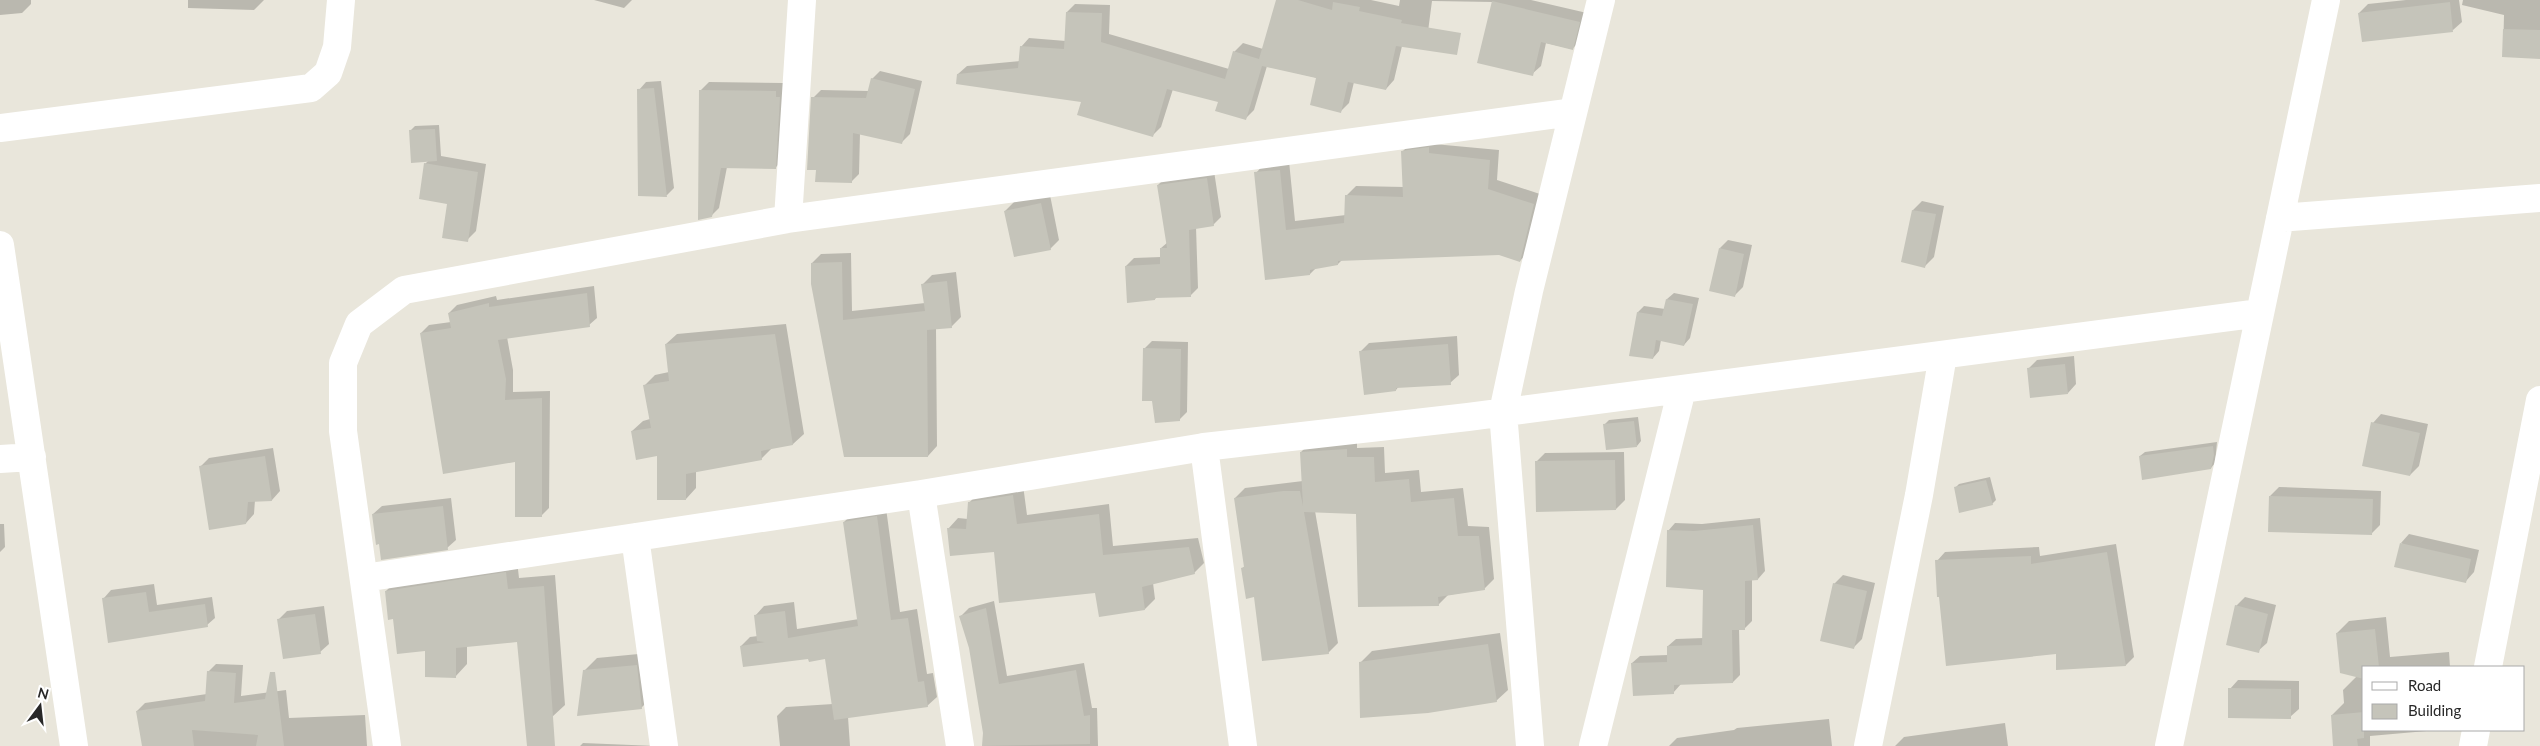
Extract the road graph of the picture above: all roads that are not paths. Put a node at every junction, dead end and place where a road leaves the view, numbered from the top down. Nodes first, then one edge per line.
1 (341, 0) edge
2 (802, 0) edge
3 (1601, 0) edge
4 (2326, 0) edge
5 (1573, 112) junction
6 (0, 128) edge
7 (2540, 198) edge
8 (2280, 218) junction
9 (788, 219) junction
10 (0, 245) edge
11 (2260, 313) junction
12 (1943, 355) junction
13 (1682, 389) junction
14 (2540, 400) edge
15 (1502, 412) junction
16 (1204, 447) junction
17 (32, 457) junction
18 (0, 459) edge
19 (921, 494) junction
20 (635, 537) junction
21 (364, 578) junction
22 (2488, 666) edge
23 (2476, 731) edge
24 (74, 746) edge
25 (387, 746) edge
26 (664, 746) edge
27 (960, 746) edge
28 (1243, 746) edge
29 (1530, 746) edge
30 (1592, 746) edge
31 (1868, 746) edge
32 (2169, 746) edge
33 (2473, 746) edge

1 - 6 street
2 - 9 street
3 - 5 street
4 - 8 street
5 - 9 street
5 - 15 street
7 - 8 street
8 - 11 street
9 - 21 street
10 - 17 street
11 - 12 street
11 - 32 street
12 - 13 street
12 - 31 street
13 - 15 street
13 - 30 street
14 - 22 street
15 - 16 street
15 - 29 street
16 - 19 street
16 - 28 street
17 - 18 street
17 - 24 street
19 - 20 street
19 - 27 street
20 - 21 street
20 - 26 street
21 - 25 street
23 - 33 street

